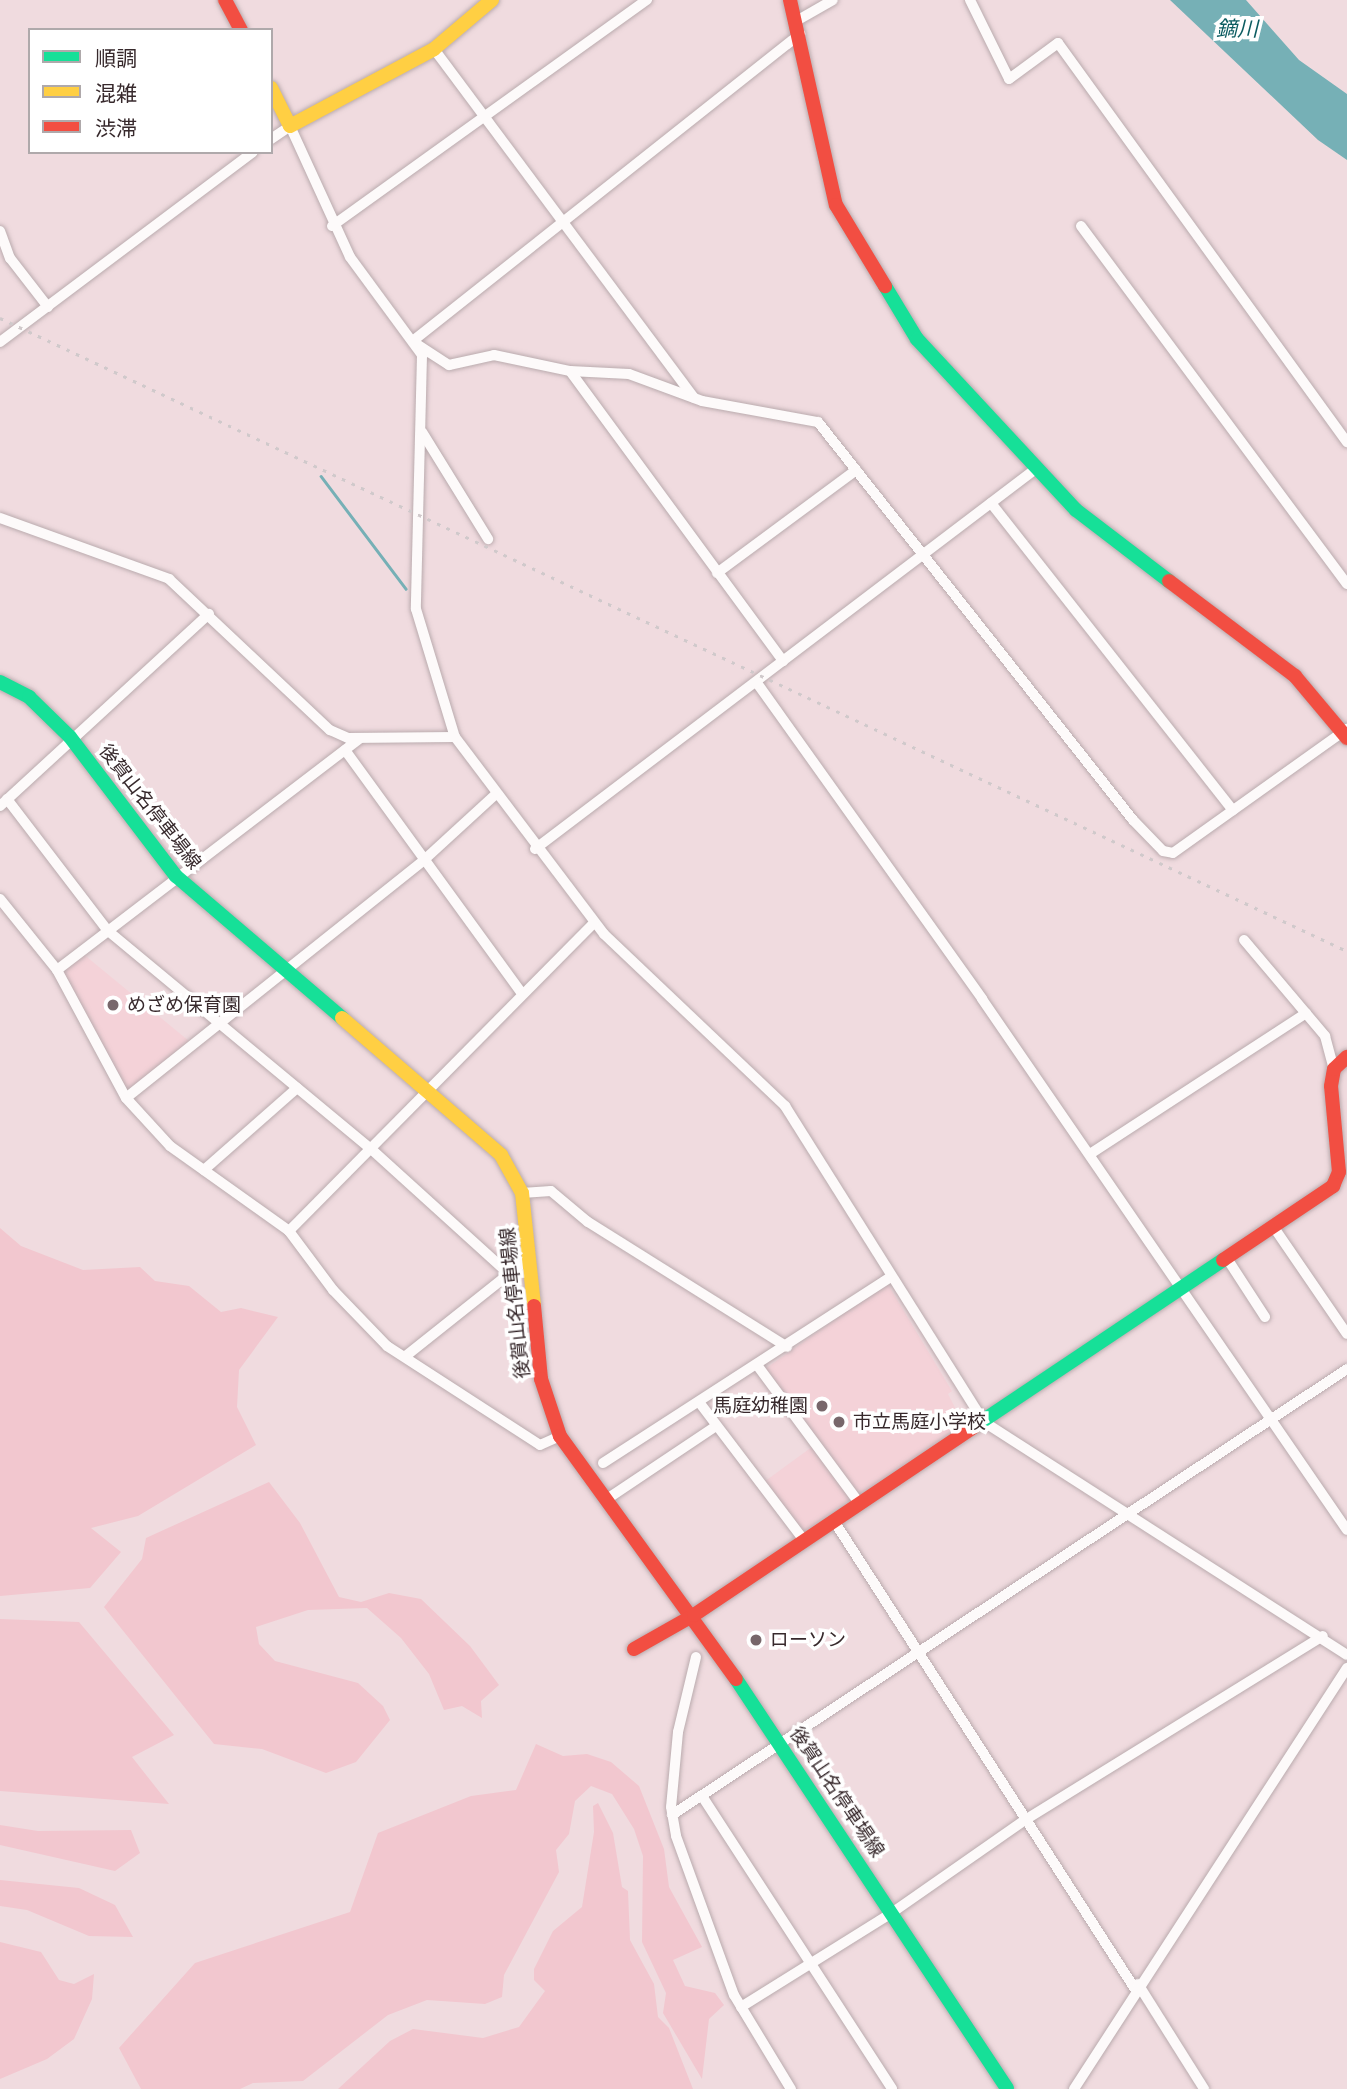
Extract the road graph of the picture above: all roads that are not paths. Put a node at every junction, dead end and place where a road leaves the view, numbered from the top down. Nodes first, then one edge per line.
1 (225, 0) edge
2 (492, 0) edge
3 (647, 0) edge
4 (790, 0) edge
5 (833, 0) edge
6 (970, 0) edge
7 (799, 27) junction
8 (240, 28) edge
9 (434, 48) junction
10 (273, 92) edge
11 (488, 118) junction
12 (290, 126) junction
13 (273, 138) edge
14 (250, 154) edge
15 (563, 219) junction
16 (332, 226) junction
17 (1081, 226) dead end
18 (0, 232) edge
19 (48, 307) junction
20 (0, 342) edge
21 (415, 342) junction
22 (570, 371) junction
23 (695, 398) junction
24 (421, 431) junction
25 (1347, 442) edge
26 (1037, 468) junction
27 (856, 470) junction
28 (991, 503) junction
29 (0, 518) edge
30 (488, 539) dead end
31 (923, 557) junction
32 (717, 573) junction
33 (1347, 584) edge
34 (209, 614) junction
35 (783, 661) junction
36 (0, 682) edge
37 (757, 682) junction
38 (1345, 733) edge
39 (70, 737) junction
40 (455, 737) junction
41 (360, 738) junction
42 (345, 750) junction
43 (496, 794) junction
44 (4, 802) edge
45 (1233, 810) junction
46 (535, 849) junction
47 (424, 860) junction
48 (176, 876) junction
49 (0, 899) edge
50 (594, 923) junction
51 (107, 930) junction
52 (1244, 940) dead end
53 (283, 968) junction
54 (57, 970) junction
55 (522, 994) junction
56 (1306, 1013) junction
57 (217, 1024) junction
58 (1347, 1057) edge
59 (1334, 1069) junction
60 (297, 1088) junction
61 (427, 1088) junction
62 (126, 1098) junction
63 (370, 1149) junction
64 (1090, 1154) junction
65 (204, 1170) junction
66 (1343, 1175) edge
67 (522, 1193) junction
68 (1275, 1229) junction
69 (289, 1231) junction
70 (530, 1257) junction
71 (1227, 1260) junction
72 (509, 1274) junction
73 (891, 1277) junction
74 (1181, 1290) junction
75 (1265, 1317) dead end
76 (1347, 1334) edge
77 (787, 1347) junction
78 (407, 1355) junction
79 (757, 1365) junction
80 (1347, 1368) edge
81 (699, 1402) junction
82 (1270, 1420) junction
83 (984, 1422) junction
84 (716, 1426) junction
85 (560, 1436) junction
86 (603, 1464) dead end
87 (607, 1499) junction
88 (860, 1504) junction
89 (1126, 1512) junction
90 (834, 1521) junction
91 (1347, 1530) edge
92 (803, 1539) junction
93 (694, 1615) junction
94 (1323, 1636) junction
95 (634, 1649) dead end
96 (922, 1654) junction
97 (1347, 1655) edge
98 (696, 1657) dead end
99 (1347, 1668) edge
100 (783, 1745) junction
101 (702, 1796) junction
102 (672, 1815) junction
103 (1025, 1820) junction
104 (893, 1912) junction
105 (810, 1964) junction
106 (1136, 1987) junction
107 (741, 2007) junction
108 (791, 2089) edge
109 (892, 2089) edge
110 (1007, 2089) edge
111 (1074, 2089) edge
112 (1204, 2089) edge

1 - 8 street
2 - 9 street
3 - 11 street
4 - 7 street
5 - 7 street
6 - 25 street
7 - 15 street
7 - 26 street
9 - 11 street
9 - 12 street
10 - 12 street
11 - 15 street
11 - 16 street
12 - 13 street
12 - 16 street
14 - 19 street
15 - 21 street
15 - 23 street
16 - 21 street
17 - 33 street
18 - 19 street
19 - 20 street
21 - 22 street
21 - 24 street
22 - 23 street
22 - 32 street
23 - 27 street
24 - 30 street
24 - 40 street
26 - 28 street
26 - 38 street
27 - 31 street
27 - 32 street
28 - 31 street
28 - 45 street
29 - 34 street
31 - 35 street
31 - 45 street
32 - 35 street
34 - 39 street
34 - 41 street
35 - 37 street
36 - 39 street, 後賀山名停車場線
37 - 46 street
37 - 64 street
38 - 45 street
39 - 44 street
39 - 48 street, 後賀山名停車場線
40 - 41 street
40 - 43 street
41 - 42 street
42 - 47 street
42 - 48 street
43 - 46 street
43 - 47 street
44 - 51 street
46 - 50 street
47 - 53 street
47 - 55 street
48 - 51 street
48 - 53 street, 後賀山名停車場線
49 - 54 street
50 - 55 street
50 - 73 street
51 - 54 street
51 - 57 street
52 - 56 street
53 - 57 street
53 - 61 street, 後賀山名停車場線
54 - 62 street
55 - 61 street
56 - 59 street
56 - 64 street
57 - 60 street
57 - 62 street
58 - 59 street
59 - 66 street
60 - 63 street
60 - 65 street
61 - 63 street
61 - 67 street, 後賀山名停車場線
62 - 65 street
63 - 69 street
63 - 72 street
64 - 74 street
65 - 69 street
66 - 68 street
67 - 70 street, 後賀山名停車場線
67 - 77 street
68 - 71 street
68 - 76 street
69 - 78 street
70 - 72 street
70 - 85 street, 後賀山名停車場線
71 - 74 street
71 - 75 street
72 - 78 street
73 - 77 street
73 - 83 street
74 - 82 street
74 - 83 street
77 - 79 street
78 - 85 street
79 - 81 street
79 - 88 street
80 - 82 street
81 - 84 street
81 - 86 street
82 - 89 street
82 - 91 street
83 - 88 street
83 - 89 street
84 - 87 street
84 - 92 street
85 - 87 street, 後賀山名停車場線
87 - 93 street, 後賀山名停車場線
88 - 90 street
89 - 94 street
89 - 96 street
90 - 92 street
90 - 96 street
92 - 93 street
93 - 95 street
93 - 100 street, 後賀山名停車場線
94 - 97 street
94 - 103 street
96 - 100 street
96 - 103 street
98 - 102 street
99 - 106 street
100 - 101 street
100 - 104 street, 後賀山名停車場線
101 - 102 street
101 - 105 street
102 - 107 street
103 - 104 street
103 - 106 street
104 - 105 street
104 - 110 street, 後賀山名停車場線
105 - 107 street
105 - 109 street
106 - 111 street
106 - 112 street
107 - 108 street

